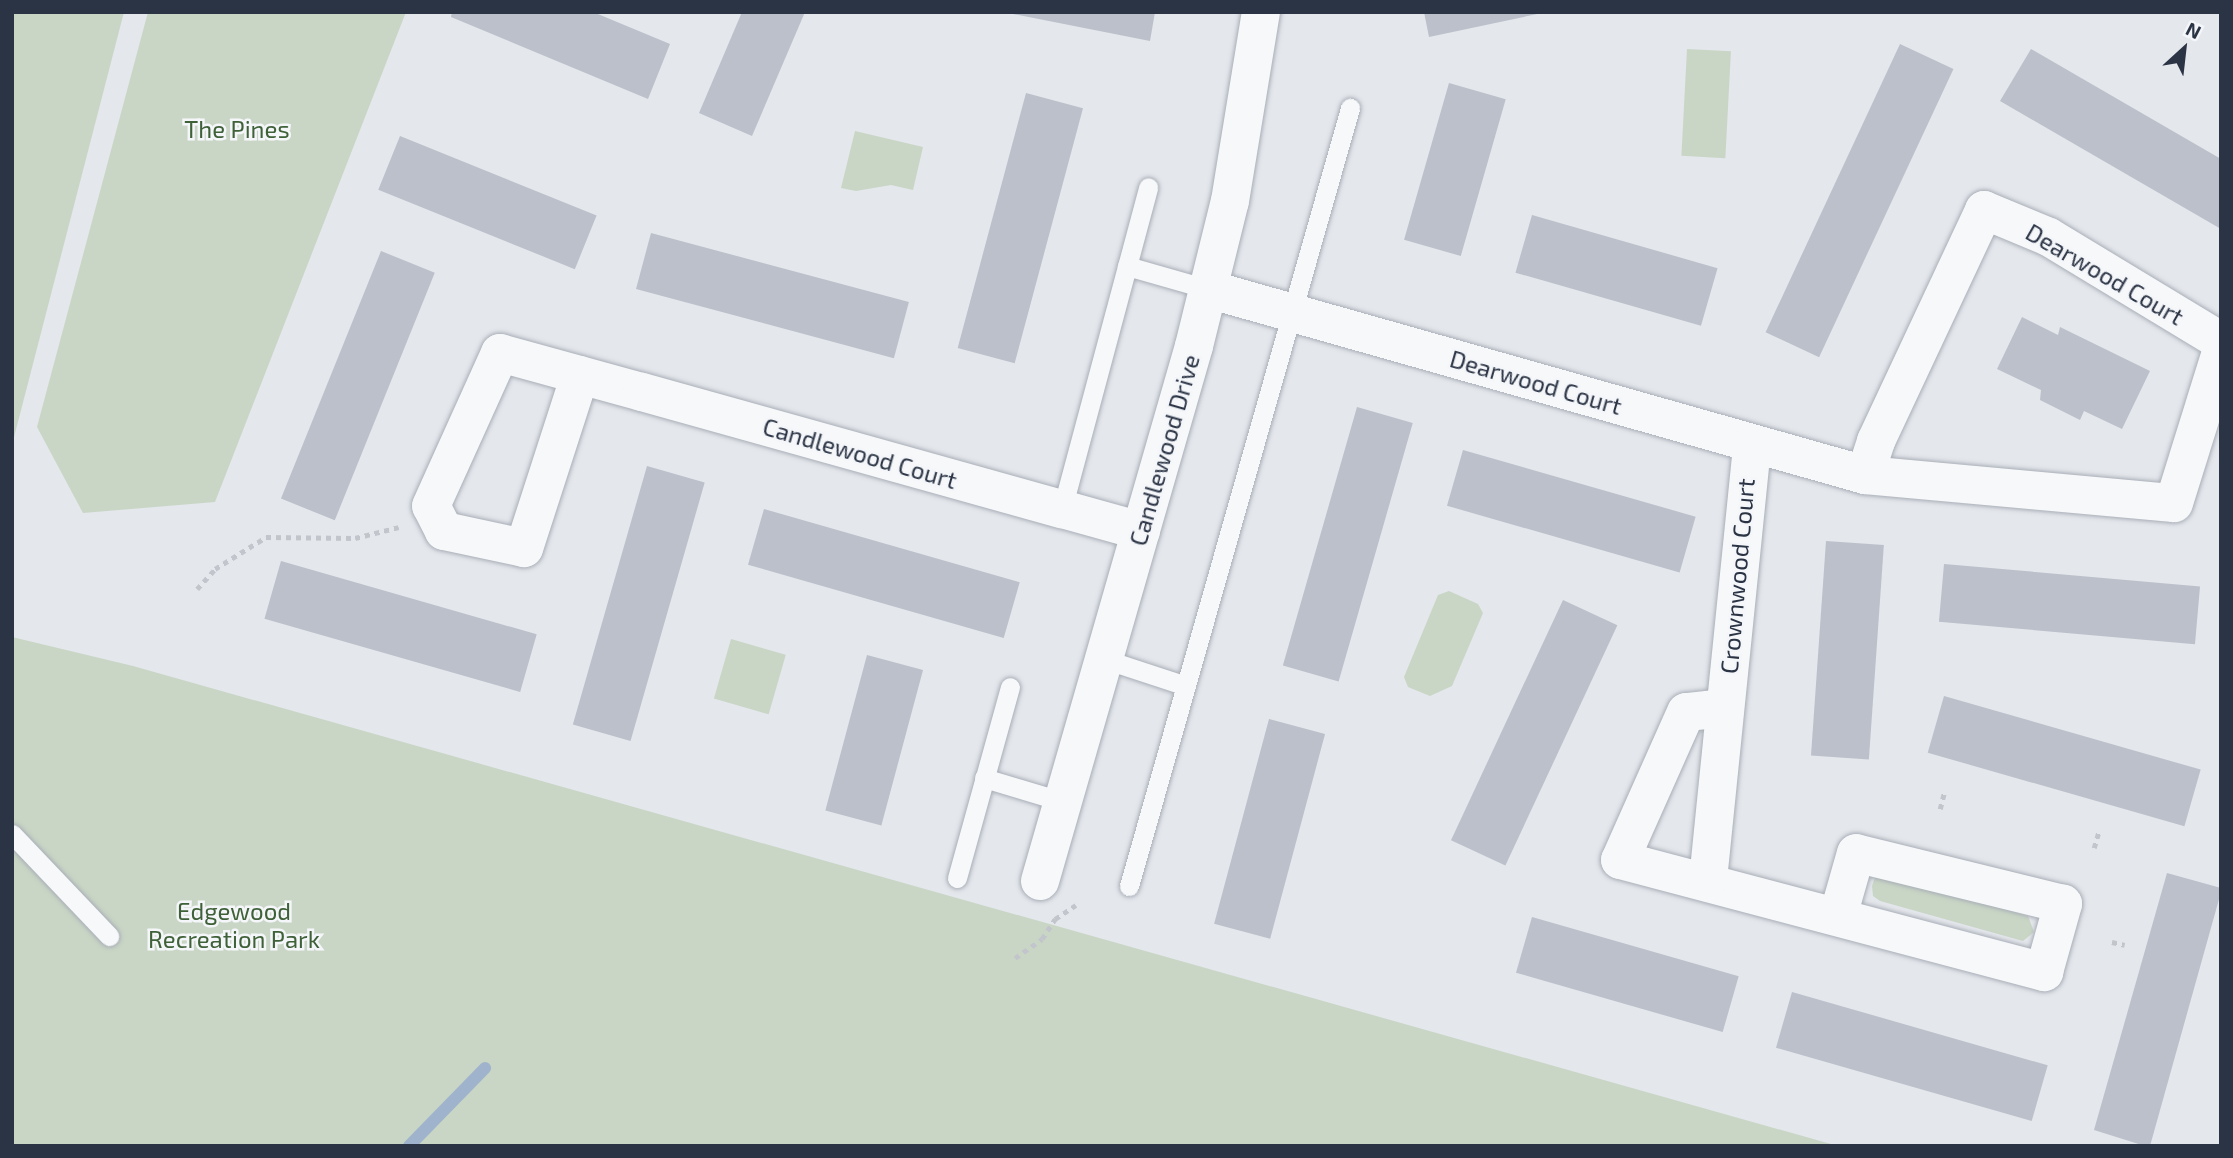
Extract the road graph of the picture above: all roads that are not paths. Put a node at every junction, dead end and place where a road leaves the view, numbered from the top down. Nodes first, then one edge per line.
1 (1261, 12) edge
2 (1350, 108) dead end
3 (1149, 187) dead end
4 (1127, 266) junction
5 (1208, 289) junction
6 (1293, 312) junction
7 (2221, 341) edge
8 (2221, 352) edge
9 (580, 375) junction
10 (1752, 445) junction
11 (1865, 475) junction
12 (1062, 509) junction
13 (1141, 531) junction
14 (1104, 659) junction
15 (1186, 686) junction
16 (1010, 687) dead end
17 (1725, 708) junction
18 (984, 778) junction
19 (1064, 802) junction
20 (12, 834) edge
21 (957, 878) dead end
22 (1708, 880) junction
23 (1040, 881) dead end
24 (1129, 886) dead end
25 (1838, 916) junction
26 (109, 936) dead end

1 - 5 street, Candlewood Drive
2 - 6 lane
3 - 4 lane
4 - 5 lane
4 - 12 lane
5 - 6 street, Dearwood Court
5 - 13 street, Candlewood Drive
6 - 10 street, Dearwood Court
6 - 15 lane
7 - 11 street, Dearwood Court
8 - 11 street, Dearwood Court
9 - 9 street, Candlewood Court
9 - 12 street, Candlewood Court
10 - 11 street, Dearwood Court
10 - 17 street, Crownwood Court
12 - 13 street, Candlewood Court
13 - 14 street, Candlewood Drive
14 - 15 lane
14 - 19 street, Candlewood Drive
15 - 24 lane
16 - 18 lane
17 - 22 street, Crownwood Court
17 - 22 street, Crownwood Court
18 - 19 lane
18 - 21 lane
19 - 23 street, Candlewood Drive
20 - 26 lane
22 - 25 street, Crownwood Court
25 - 25 street, Crownwood Court

